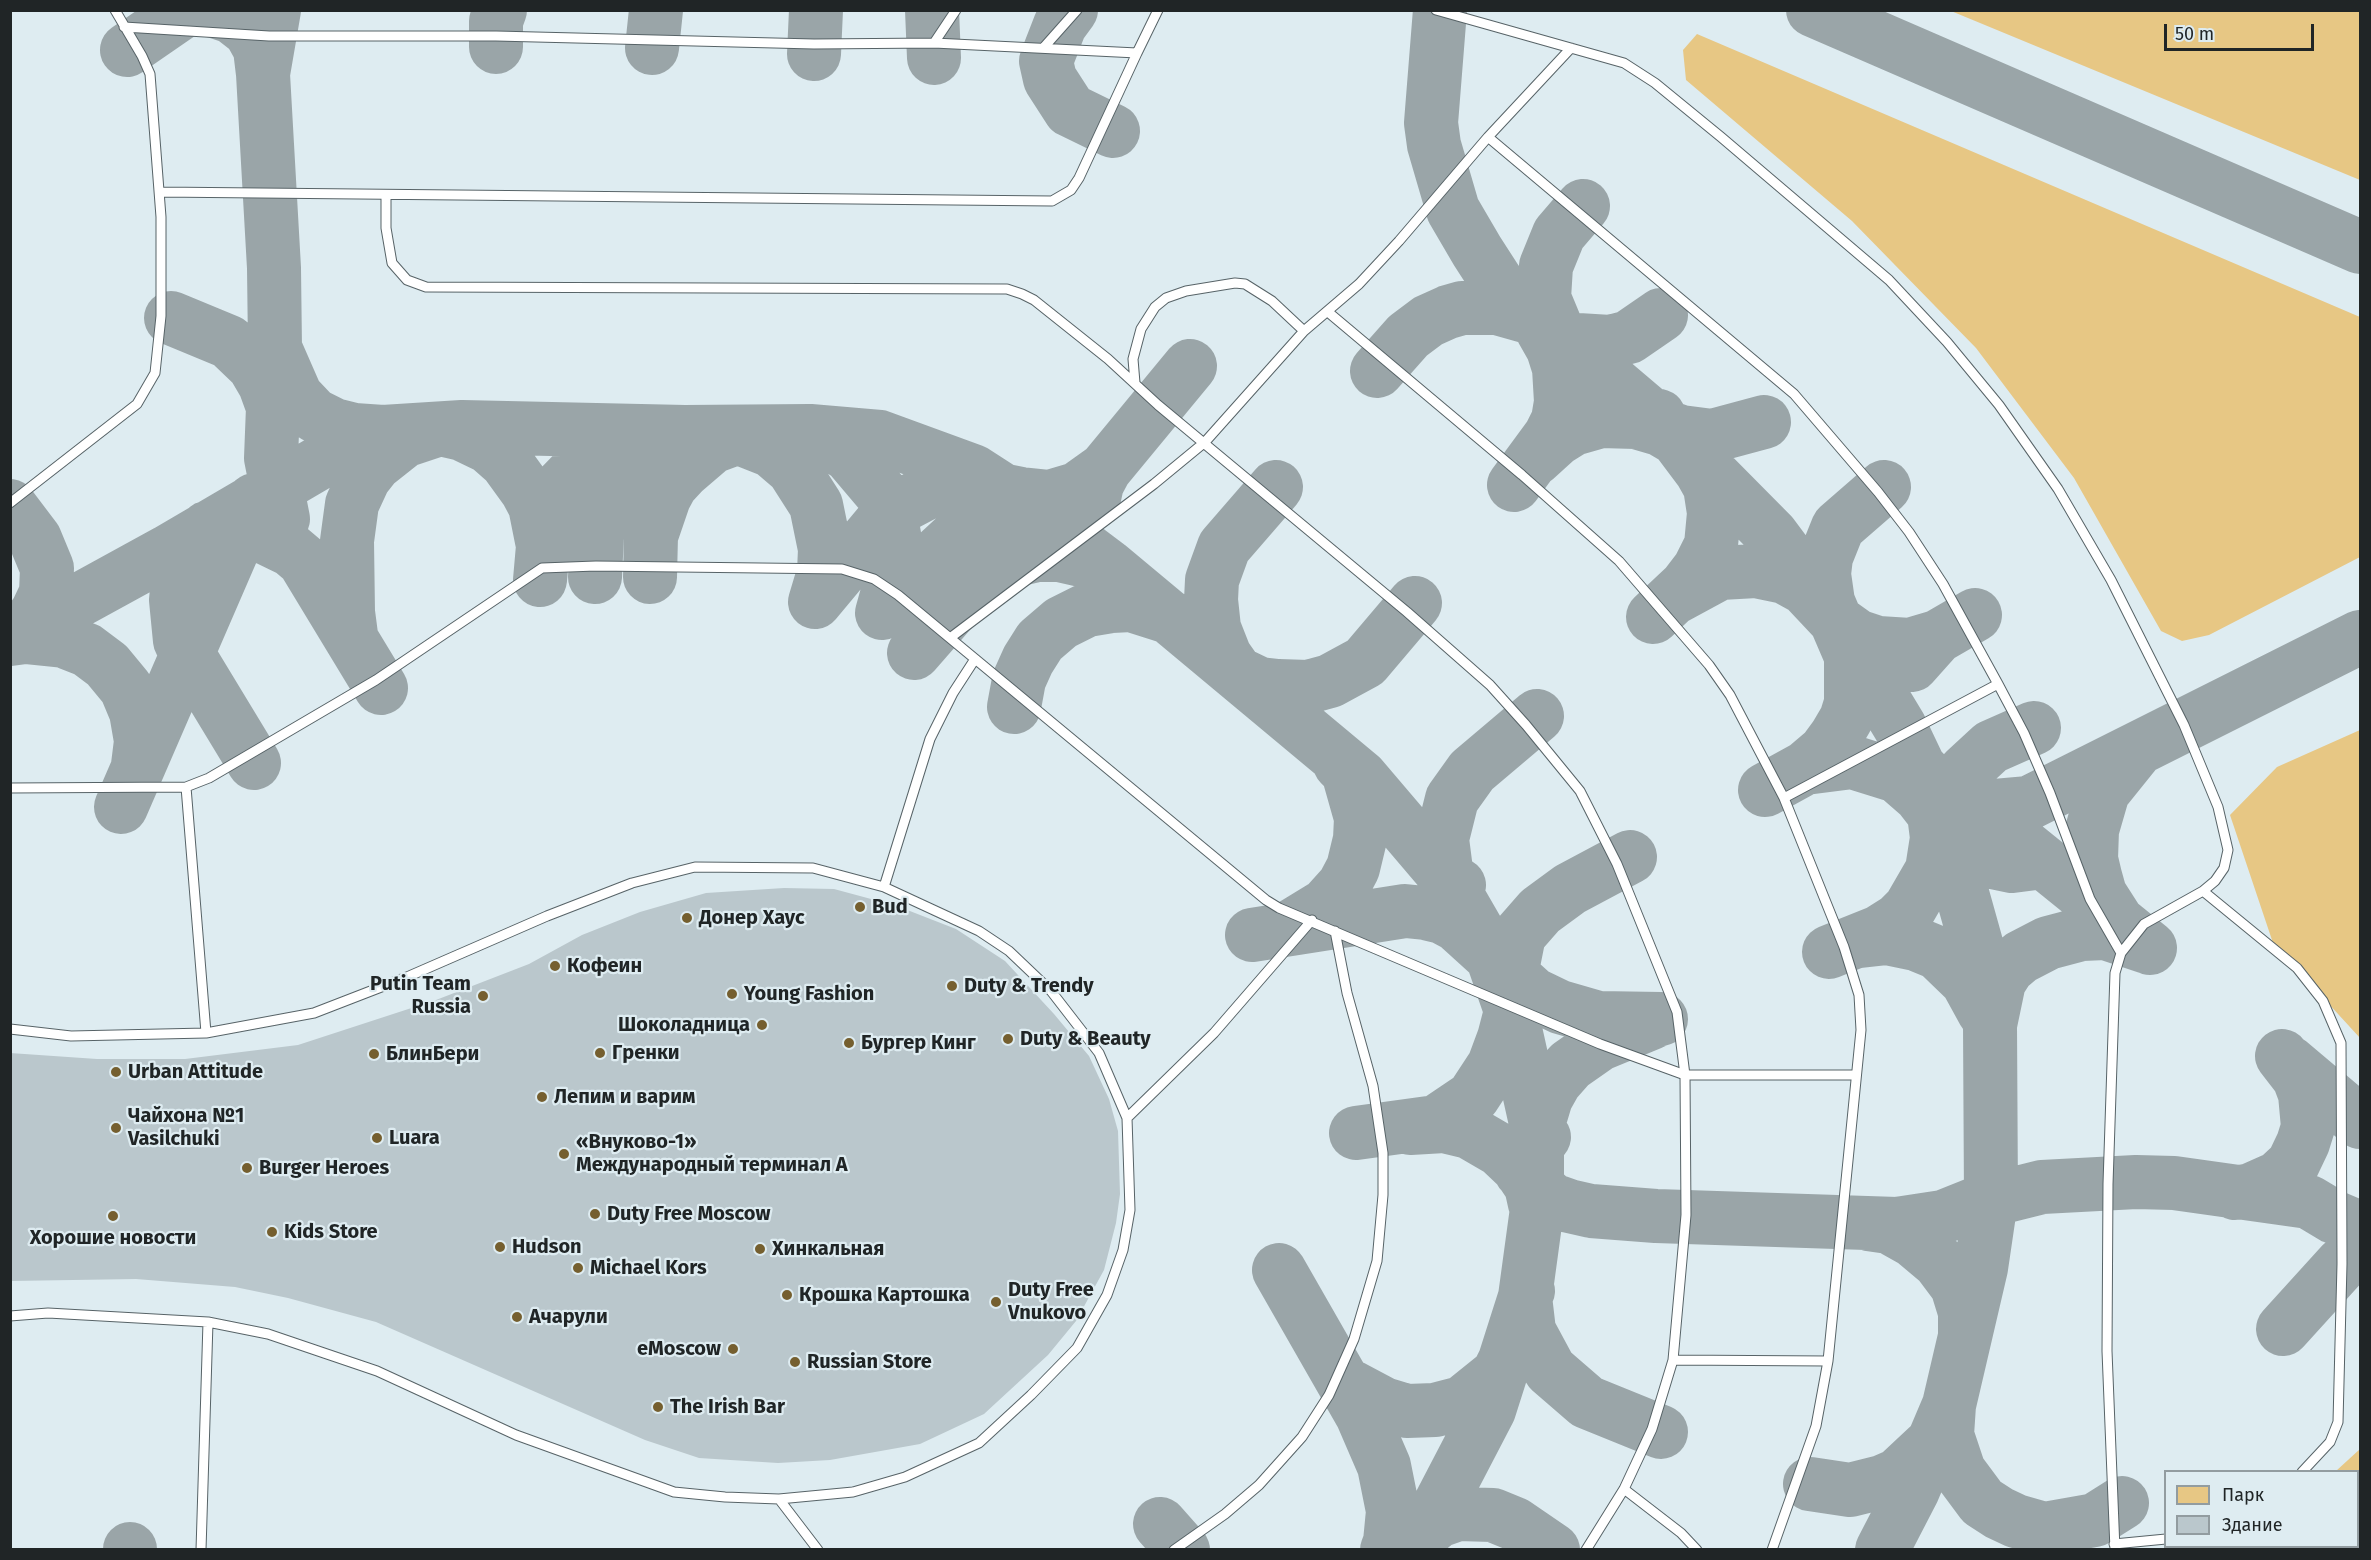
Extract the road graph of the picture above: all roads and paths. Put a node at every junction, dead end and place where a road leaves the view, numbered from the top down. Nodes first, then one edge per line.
1 (115, 10) edge
2 (956, 10) edge
3 (1077, 10) edge
4 (1158, 10) edge
5 (1437, 10) edge
6 (124, 27) junction
7 (934, 43) junction
8 (1045, 46) junction
9 (1571, 48) junction
10 (1137, 53) junction
11 (1488, 137) junction
12 (160, 192) junction
13 (386, 196) junction
14 (1328, 312) junction
15 (1304, 331) junction
16 (1134, 383) junction
17 (1205, 442) junction
18 (10, 503) edge
19 (950, 638) junction
20 (975, 659) junction
21 (1998, 684) junction
22 (10, 788) edge
23 (186, 788) junction
24 (1784, 798) junction
25 (884, 887) junction
26 (2203, 891) junction
27 (1312, 920) junction
28 (1335, 931) junction
29 (2121, 953) junction
30 (10, 1029) edge
31 (206, 1033) junction
32 (1685, 1075) junction
33 (1856, 1076) junction
34 (1126, 1118) junction
35 (10, 1316) edge
36 (208, 1322) junction
37 (1673, 1360) junction
38 (1828, 1361) junction
39 (2304, 1470) edge
40 (1624, 1489) junction
41 (779, 1499) junction
42 (2164, 1539) edge
43 (2115, 1547) edge
44 (201, 1550) edge
45 (818, 1550) edge
46 (1174, 1550) edge
47 (1586, 1550) edge
48 (1697, 1550) edge
49 (1772, 1550) edge

1 - 6 lane
2 - 7 lane
3 - 8 lane
4 - 10 lane
5 - 9 lane
6 - 7 lane
6 - 12 lane
7 - 8 lane
8 - 10 lane
9 - 11 lane
9 - 26 lane
10 - 13 lane
11 - 14 lane
11 - 21 lane
12 - 13 lane
12 - 18 lane
13 - 16 lane
14 - 15 lane
14 - 24 lane
15 - 16 lane
15 - 17 lane
16 - 17 lane
17 - 19 lane
17 - 32 lane
19 - 20 lane
19 - 23 lane
20 - 25 lane
20 - 27 lane
21 - 24 lane
21 - 29 lane
22 - 23 lane
23 - 31 lane
24 - 33 lane
25 - 31 lane
25 - 34 lane
26 - 29 lane
26 - 39 lane
27 - 28 lane
27 - 34 lane
28 - 32 lane
28 - 46 lane
29 - 43 lane
30 - 31 lane
32 - 33 lane
32 - 37 lane
33 - 38 lane
34 - 41 lane
35 - 36 lane
36 - 41 lane
36 - 44 lane
37 - 38 lane
37 - 40 lane
38 - 49 lane
40 - 47 lane
40 - 48 lane
41 - 45 lane
42 - 43 lane

